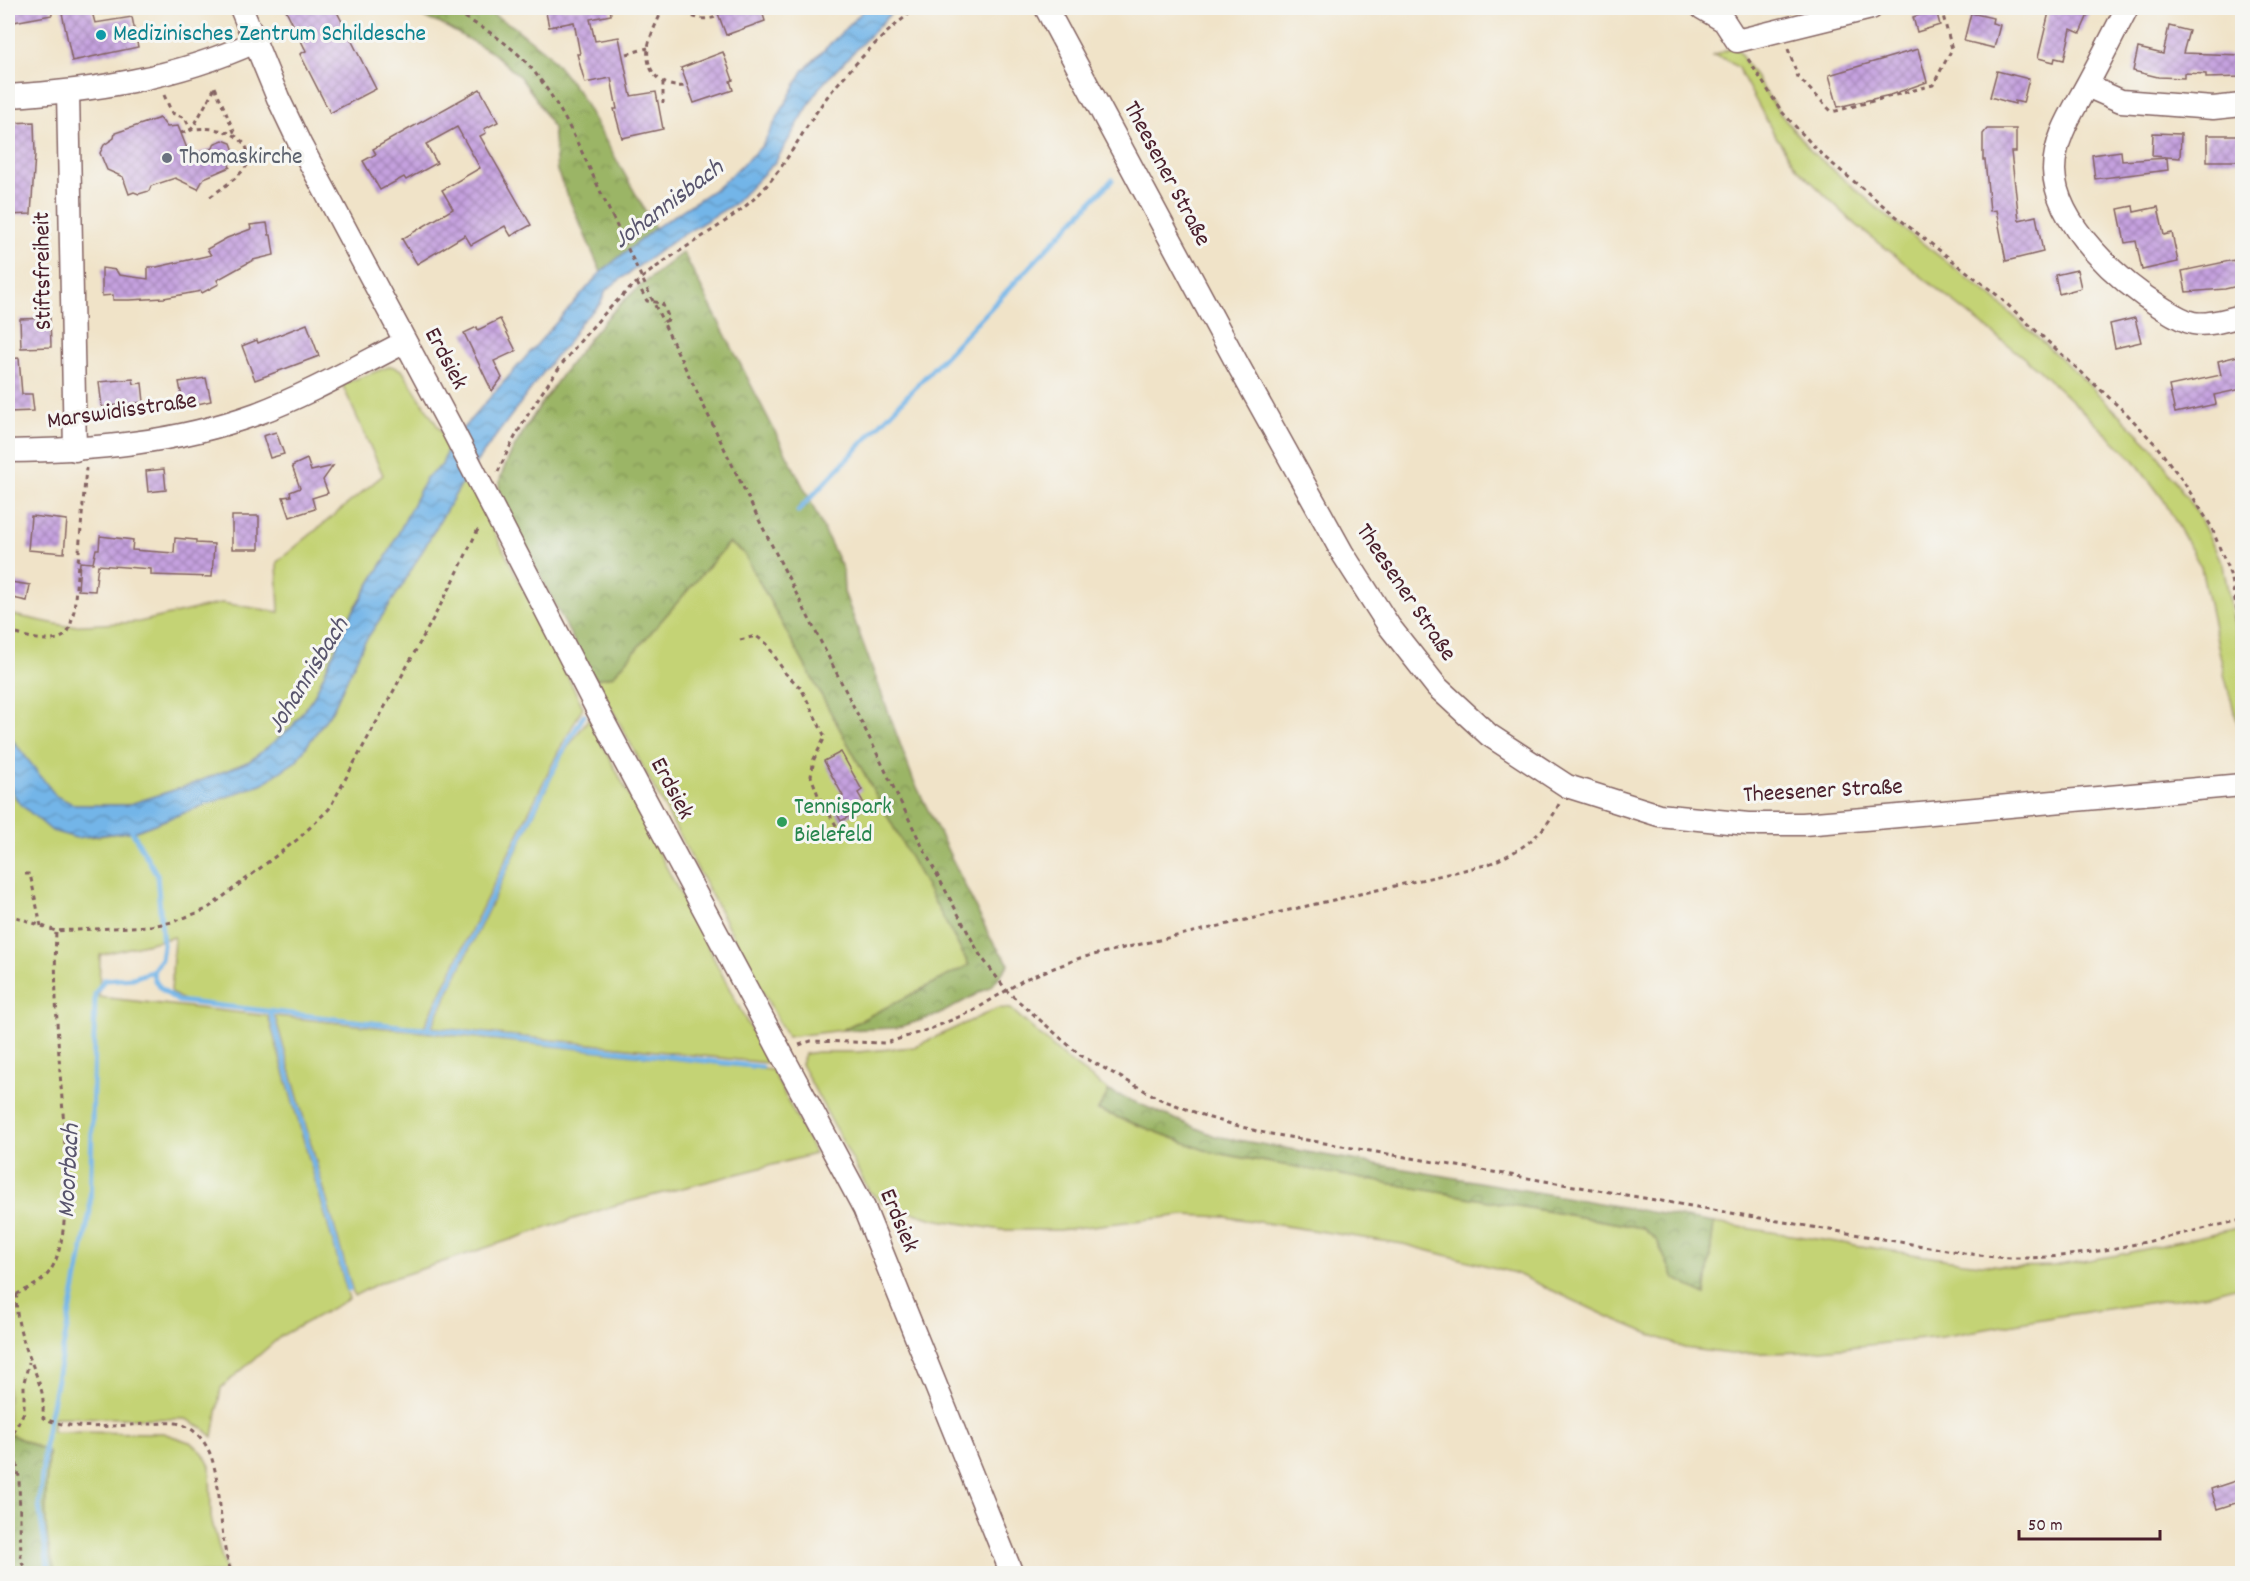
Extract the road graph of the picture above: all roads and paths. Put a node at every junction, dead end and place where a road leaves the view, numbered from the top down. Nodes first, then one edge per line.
1 (241, 8) edge
2 (450, 8) edge
3 (663, 8) edge
4 (676, 8) edge
5 (917, 8) edge
6 (1046, 8) edge
7 (1702, 8) edge
8 (1871, 8) edge
9 (1941, 8) edge
10 (2127, 8) edge
11 (716, 17) dead end
12 (1783, 31) junction
13 (1737, 41) junction
14 (255, 42) junction
15 (648, 48) junction
16 (627, 54) dead end
17 (159, 76) junction
18 (663, 82) junction
19 (685, 86) dead end
20 (2087, 86) junction
21 (68, 92) junction
22 (8, 96) edge
23 (663, 103) dead end
24 (2242, 105) edge
25 (191, 130) junction
26 (181, 133) dead end
27 (235, 135) junction
28 (210, 197) dead end
29 (637, 283) junction
30 (2242, 316) edge
31 (663, 322) junction
32 (405, 342) junction
33 (81, 450) junction
34 (8, 451) edge
35 (489, 501) junction
36 (8, 632) edge
37 (2242, 637) edge
38 (740, 640) dead end
39 (2242, 785) edge
40 (1567, 786) junction
41 (855, 840) dead end
42 (25, 874) dead end
43 (8, 914) edge
44 (41, 926) junction
45 (56, 931) junction
46 (1007, 991) junction
47 (781, 1051) junction
48 (2242, 1220) edge
49 (8, 1290) edge
50 (16, 1294) junction
51 (30, 1360) junction
52 (19, 1423) junction
53 (8, 1426) edge
54 (28, 1574) edge
55 (232, 1574) edge
56 (1012, 1574) edge

1 - 14 street, Erdsiek
2 - 31 path, bridge
3 - 15 path
4 - 11 path
5 - 29 path
6 - 40 street, Theesener Straße
7 - 13 street
8 - 12 street
9 - 12 path
10 - 20 street
12 - 13 street
13 - 37 path
14 - 17 street
14 - 32 street, Erdsiek
15 - 16 path
15 - 18 path
17 - 21 street
17 - 25 path
18 - 19 path
18 - 23 path
20 - 24 street
20 - 30 street
21 - 22 street
21 - 33 street, Stiftsfreiheit
25 - 26 path
25 - 27 path
25 - 27 path
27 - 28 path
29 - 31 path
29 - 35 path
31 - 46 path
32 - 33 street, Marswidisstraße
32 - 35 street, Erdsiek
33 - 34 street, Marswidisstraße
33 - 36 path
35 - 45 path
35 - 47 street, Erdsiek
38 - 41 path
39 - 40 street, Theesener Straße
40 - 46 path
42 - 44 path
43 - 44 path
44 - 45 path
45 - 50 path
46 - 47 path
46 - 48 path
47 - 56 street, Erdsiek
49 - 50 path
50 - 51 path
51 - 52 path
51 - 55 path
52 - 53 path
52 - 54 path

